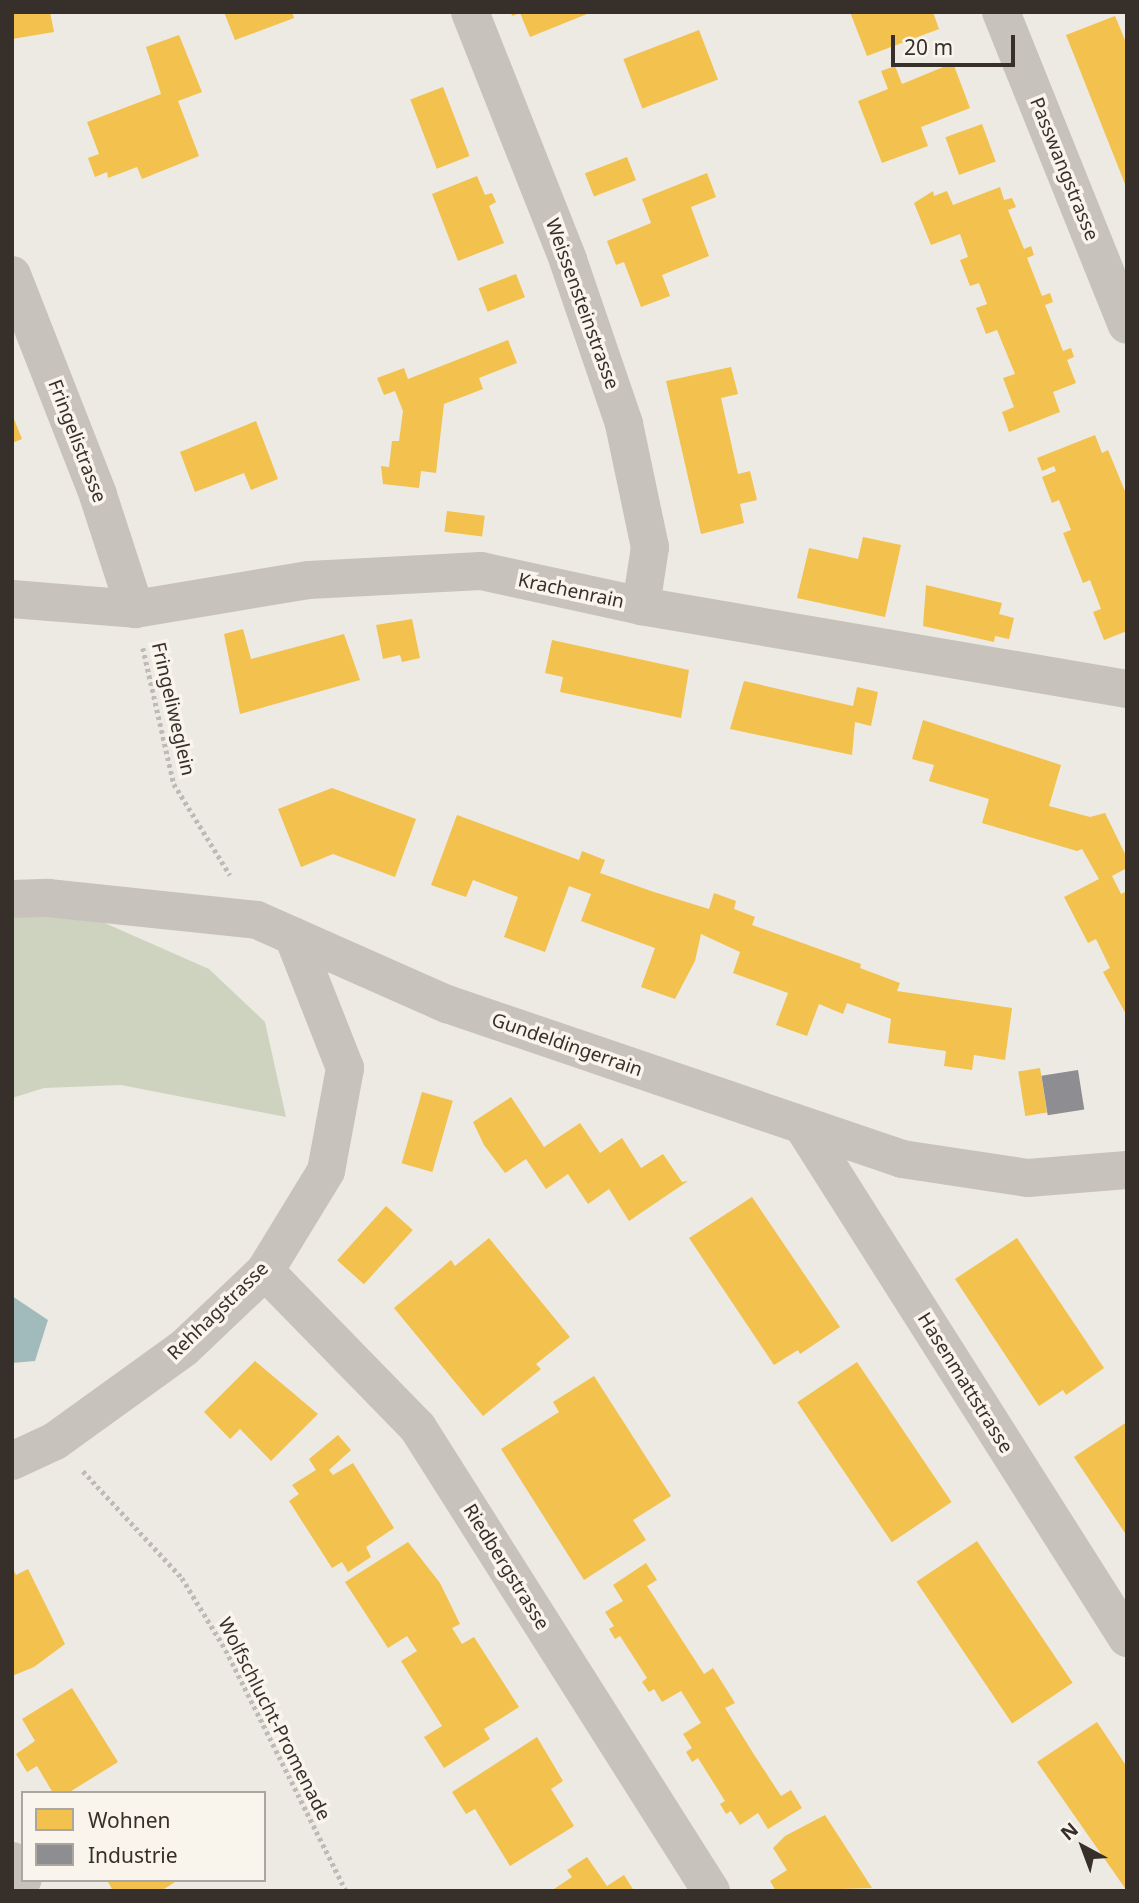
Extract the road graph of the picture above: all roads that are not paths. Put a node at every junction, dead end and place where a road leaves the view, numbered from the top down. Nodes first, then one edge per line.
1 (470, 12) edge
2 (1001, 12) edge
3 (12, 275) edge
4 (1127, 325) edge
5 (12, 599) edge
6 (641, 606) junction
7 (135, 609) junction
8 (1127, 689) edge
9 (12, 899) edge
10 (293, 936) junction
11 (804, 1128) junction
12 (1127, 1170) edge
13 (265, 1271) junction
14 (12, 1461) edge
15 (1127, 1638) edge
16 (711, 1891) edge

1 - 6 street, Weissensteinstrasse
2 - 4 street, Passwangstrasse
3 - 7 street, Fringelistrasse
5 - 7 street, Krachenrain
6 - 7 street, Krachenrain
6 - 8 street, Krachenrain
9 - 10 street, Gundeldingerrain
10 - 11 street, Gundeldingerrain
10 - 13 street, Rehhagstrasse
11 - 12 street, Gundeldingerrain
11 - 15 street, Hasenmattstrasse
13 - 14 street, Rehhagstrasse
13 - 16 street, Riedbergstrasse

